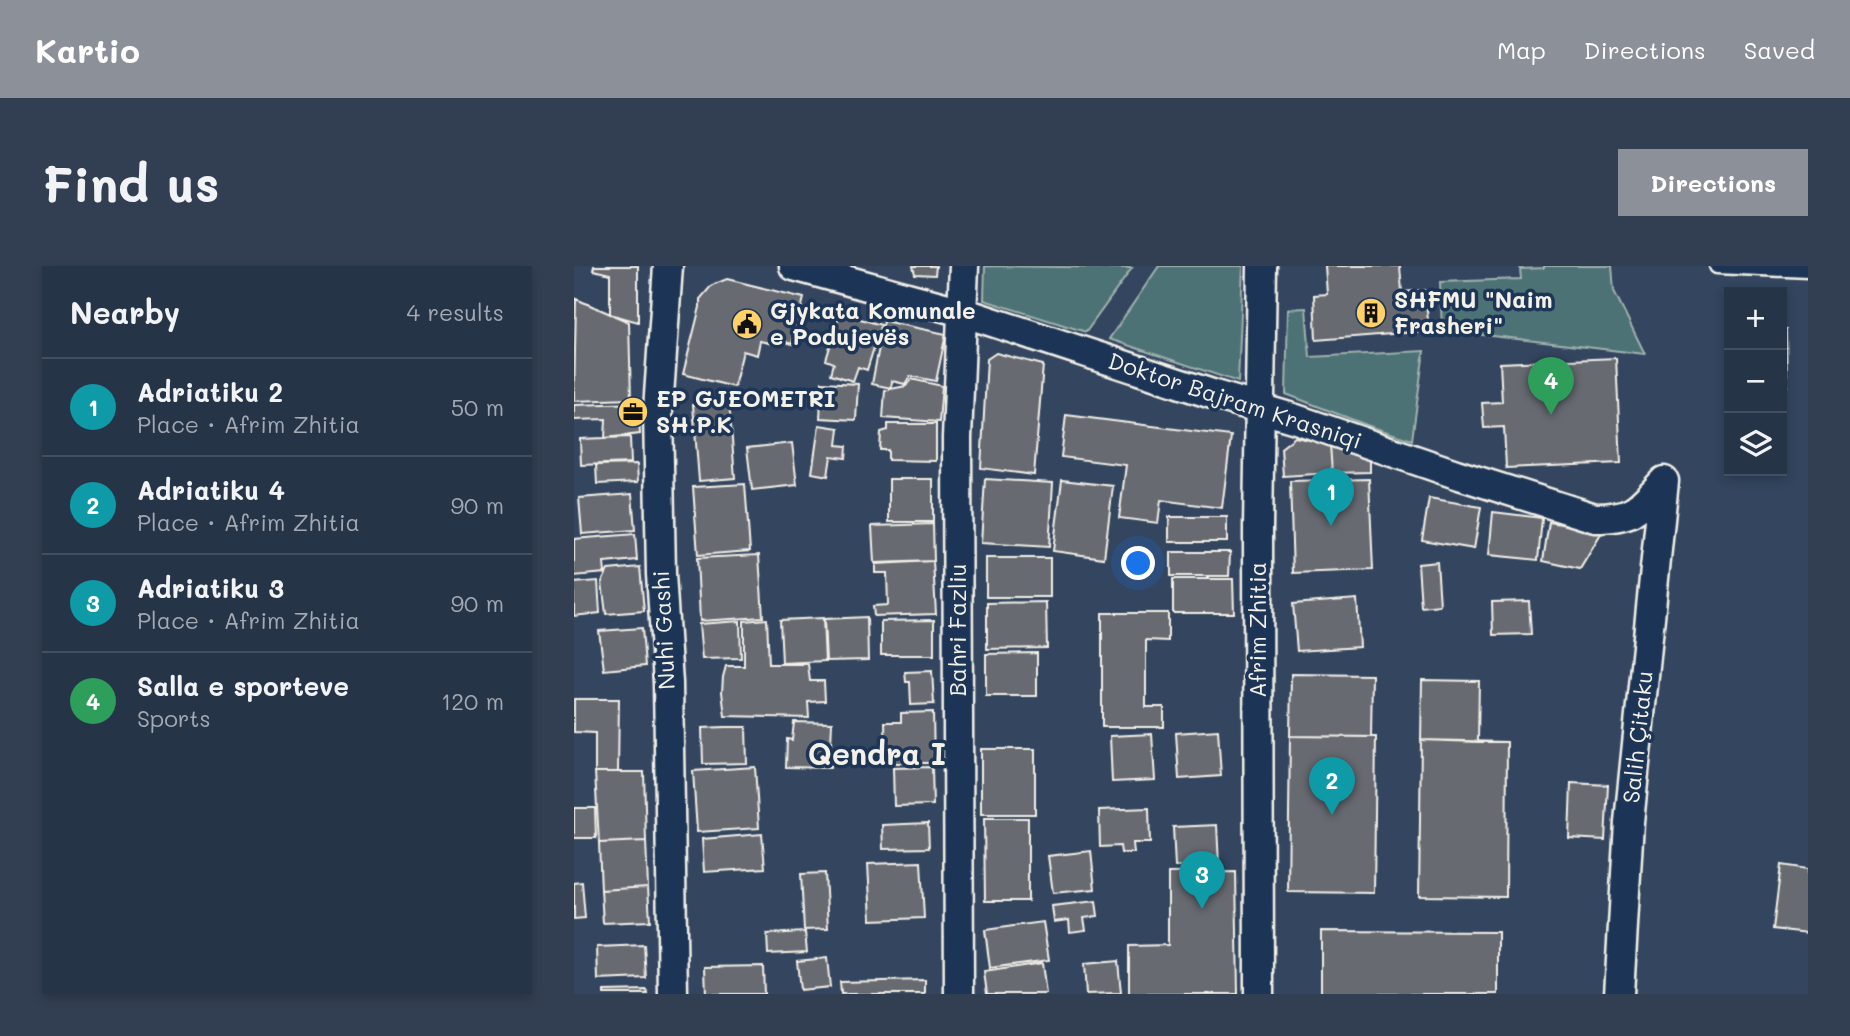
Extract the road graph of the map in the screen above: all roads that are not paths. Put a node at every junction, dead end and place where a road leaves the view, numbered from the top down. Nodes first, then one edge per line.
1 (668, 266) edge
2 (794, 266) edge
3 (964, 266) edge
4 (1262, 266) edge
5 (1717, 266) edge
6 (1808, 270) edge
7 (962, 312) junction
8 (1261, 407) junction
9 (1664, 481) joint
10 (673, 994) edge
11 (959, 994) edge
12 (1259, 994) edge
13 (1619, 994) edge

1 - 10 street, Nuhi Gashi
2 - 7 street, Doktor Bajram Krasniqi
3 - 7 street, Bahri Fazliu
4 - 8 street, Afrim Zhitia
5 - 6 lane
7 - 8 street, Doktor Bajram Krasniqi
7 - 11 street, Bahri Fazliu
8 - 9 street, Doktor Bajram Krasniqi
8 - 12 street, Afrim Zhitia
9 - 13 street, Salih Çitaku

